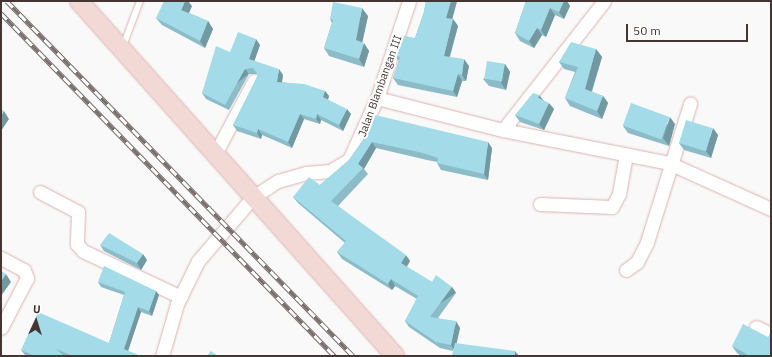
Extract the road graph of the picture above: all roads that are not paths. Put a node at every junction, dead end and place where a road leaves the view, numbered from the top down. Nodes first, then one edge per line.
1 (79, 1) edge
2 (140, 1) edge
3 (409, 1) edge
4 (604, 1) edge
5 (122, 49) junction
6 (254, 81) edge
7 (377, 98) junction
8 (690, 104) dead end
9 (503, 130) junction
10 (215, 154) junction
11 (626, 155) junction
12 (669, 163) junction
13 (40, 192) dead end
14 (254, 197) junction
15 (540, 204) dead end
16 (771, 209) edge
17 (1, 258) edge
18 (626, 270) dead end
19 (181, 296) junction
20 (756, 327) dead end
21 (1, 328) edge
22 (771, 334) edge
23 (162, 356) edge
24 (395, 356) edge

1 - 5 street
2 - 5 lane
3 - 7 street, Jalan Blambangan III
4 - 9 street
5 - 10 street
6 - 10 street
7 - 9 street
7 - 14 street, Jalan Blambangan III
8 - 12 street
9 - 11 street
10 - 14 street
11 - 12 street
11 - 15 street
12 - 16 street
12 - 18 street
13 - 19 street
14 - 19 street, Jalan Blambangan III
14 - 24 street
17 - 21 street
19 - 23 street, Jalan Blambangan III
20 - 22 street

